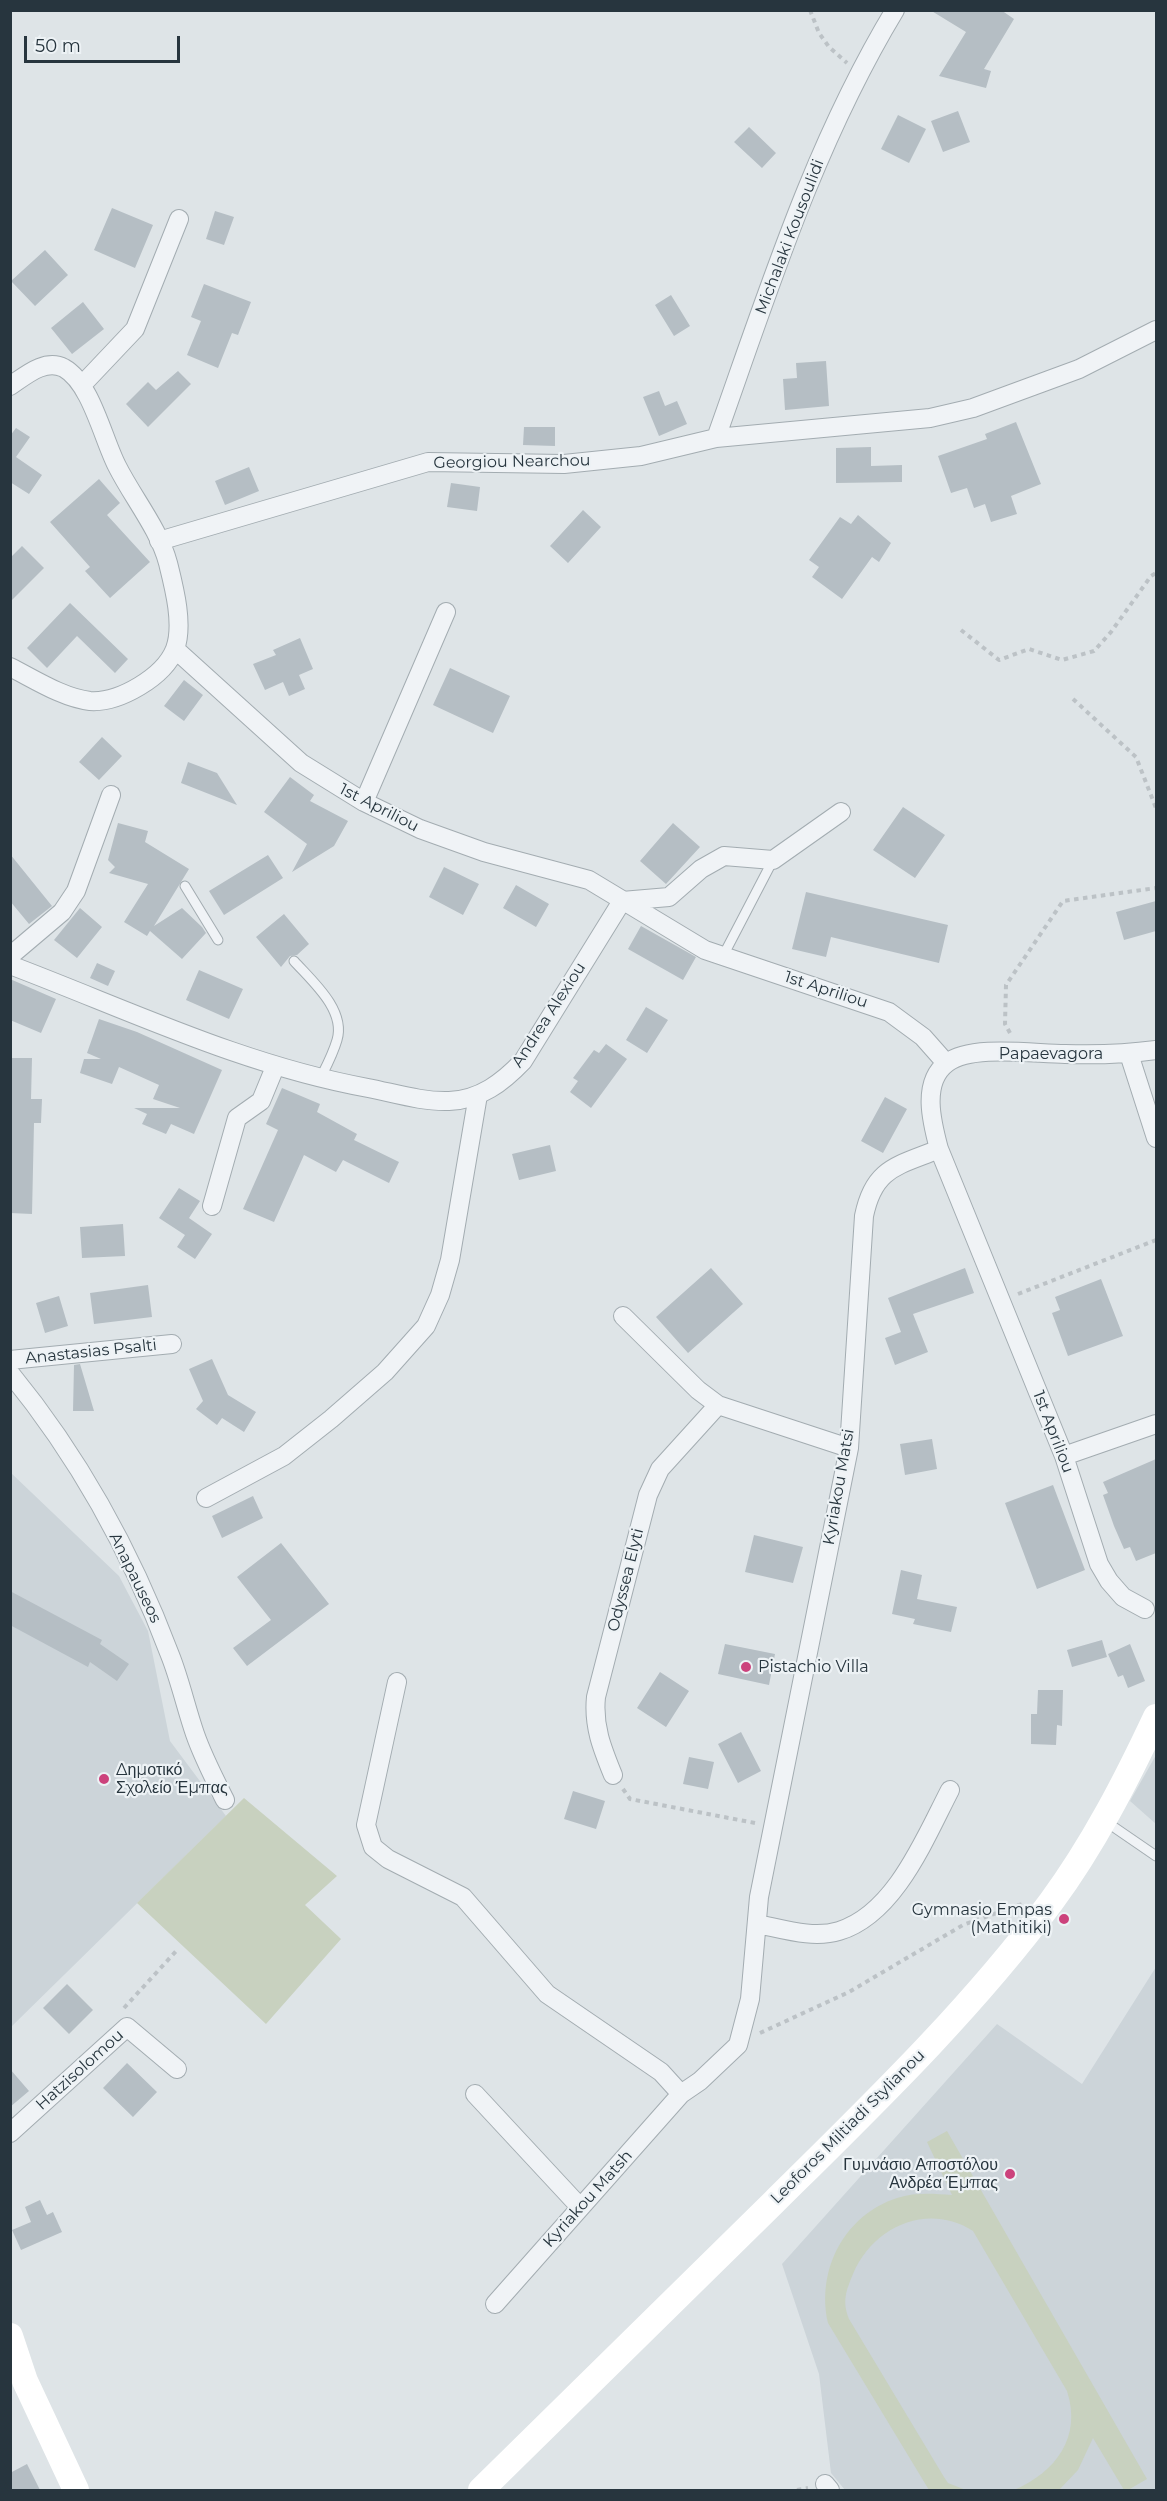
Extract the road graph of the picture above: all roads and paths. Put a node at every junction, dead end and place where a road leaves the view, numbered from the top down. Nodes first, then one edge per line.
1 (810, 10) edge
2 (895, 10) edge
3 (859, 73) junction
4 (179, 219) dead end
5 (1156, 330) edge
6 (82, 385) junction
7 (10, 386) edge
8 (716, 438) junction
9 (159, 541) junction
10 (1156, 573) edge
11 (446, 612) dead end
12 (961, 630) dead end
13 (175, 649) junction
14 (10, 667) edge
15 (1073, 699) dead end
16 (111, 795) dead end
17 (364, 802) junction
18 (1156, 808) edge
19 (841, 812) dead end
20 (773, 860) junction
21 (185, 886) dead end
22 (1156, 888) edge
23 (622, 901) junction
24 (218, 940) dead end
25 (10, 956) edge
26 (723, 957) junction
27 (294, 961) dead end
28 (10, 966) edge
29 (1156, 1050) edge
30 (1020, 1053) junction
31 (1129, 1054) junction
32 (946, 1063) junction
33 (275, 1067) junction
34 (321, 1079) junction
35 (478, 1095) junction
36 (1156, 1138) edge
37 (939, 1149) junction
38 (212, 1206) dead end
39 (1156, 1240) edge
40 (1000, 1300) junction
41 (623, 1316) dead end
42 (172, 1344) dead end
43 (10, 1360) edge
44 (10, 1373) edge
45 (718, 1406) junction
46 (1156, 1424) edge
47 (849, 1448) junction
48 (1064, 1456) junction
49 (206, 1498) dead end
50 (1145, 1609) dead end
51 (397, 1682) dead end
52 (1156, 1717) edge
53 (613, 1775) joint
54 (950, 1790) dead end
55 (225, 1800) dead end
56 (1103, 1820) junction
57 (774, 1826) junction
58 (1156, 1856) edge
59 (1052, 1900) junction
60 (757, 1924) junction
61 (178, 1949) dead end
62 (127, 2027) junction
63 (738, 2045) junction
64 (177, 2069) dead end
65 (475, 2094) dead end
66 (681, 2094) junction
67 (10, 2133) edge
68 (580, 2207) junction
69 (495, 2304) dead end
70 (10, 2336) edge
71 (18, 2384) edge
72 (76, 2490) edge
73 (481, 2490) edge

1 - 3 path
2 - 3 street, Michalaki Kousoulidi
3 - 8 street, Michalaki Kousoulidi
4 - 6 street
5 - 8 street, Georgiou Nearchou
6 - 7 street
6 - 9 street
8 - 9 street, Georgiou Nearchou
9 - 13 street
10 - 12 path
11 - 17 street
13 - 14 street
13 - 17 street, 1st Apriliou
15 - 18 path
16 - 25 street
17 - 23 street, 1st Apriliou
19 - 20 street
20 - 23 street
20 - 26 lane
21 - 24 lane
22 - 30 path
23 - 26 street, 1st Apriliou
23 - 35 street, Andrea Alexiou
26 - 32 street, 1st Apriliou
27 - 34 lane
28 - 33 street, Andrea Alexiou
29 - 31 street, Papaevagora
30 - 31 street, Papaevagora
30 - 32 street, Papaevagora
31 - 36 street
32 - 37 street, 1st Apriliou
33 - 34 street, Andrea Alexiou
33 - 38 street
34 - 35 street, Andrea Alexiou
35 - 49 street
37 - 40 street, 1st Apriliou
37 - 47 street, Kyriakou Matsi
39 - 40 path
40 - 48 street, 1st Apriliou
41 - 45 street
42 - 43 street, Anastasias Psalti
44 - 55 street, Anapauseos
45 - 47 street
45 - 53 street, Odyssea Elyti
46 - 48 street
47 - 57 street, Kyriakou Matsi
48 - 50 street, 1st Apriliou
51 - 66 street
52 - 56 main road, Leoforos Miltiadi Stylianou
53 - 57 path
54 - 60 street
56 - 58 lane
56 - 59 main road, Leoforos Miltiadi Stylianou
57 - 60 street, Kyriakou Matsi
59 - 63 path
59 - 73 main road, Leoforos Miltiadi Stylianou
60 - 63 street, Kyriakou Matsi
61 - 62 path
62 - 64 street, Hatzisolomou
62 - 67 street, Hatzisolomou
63 - 66 street, Kyriakou Matsh
65 - 68 street
66 - 68 street, Kyriakou Matsh
68 - 69 street, Kyriakou Matsh
70 - 71 main road
71 - 72 main road

